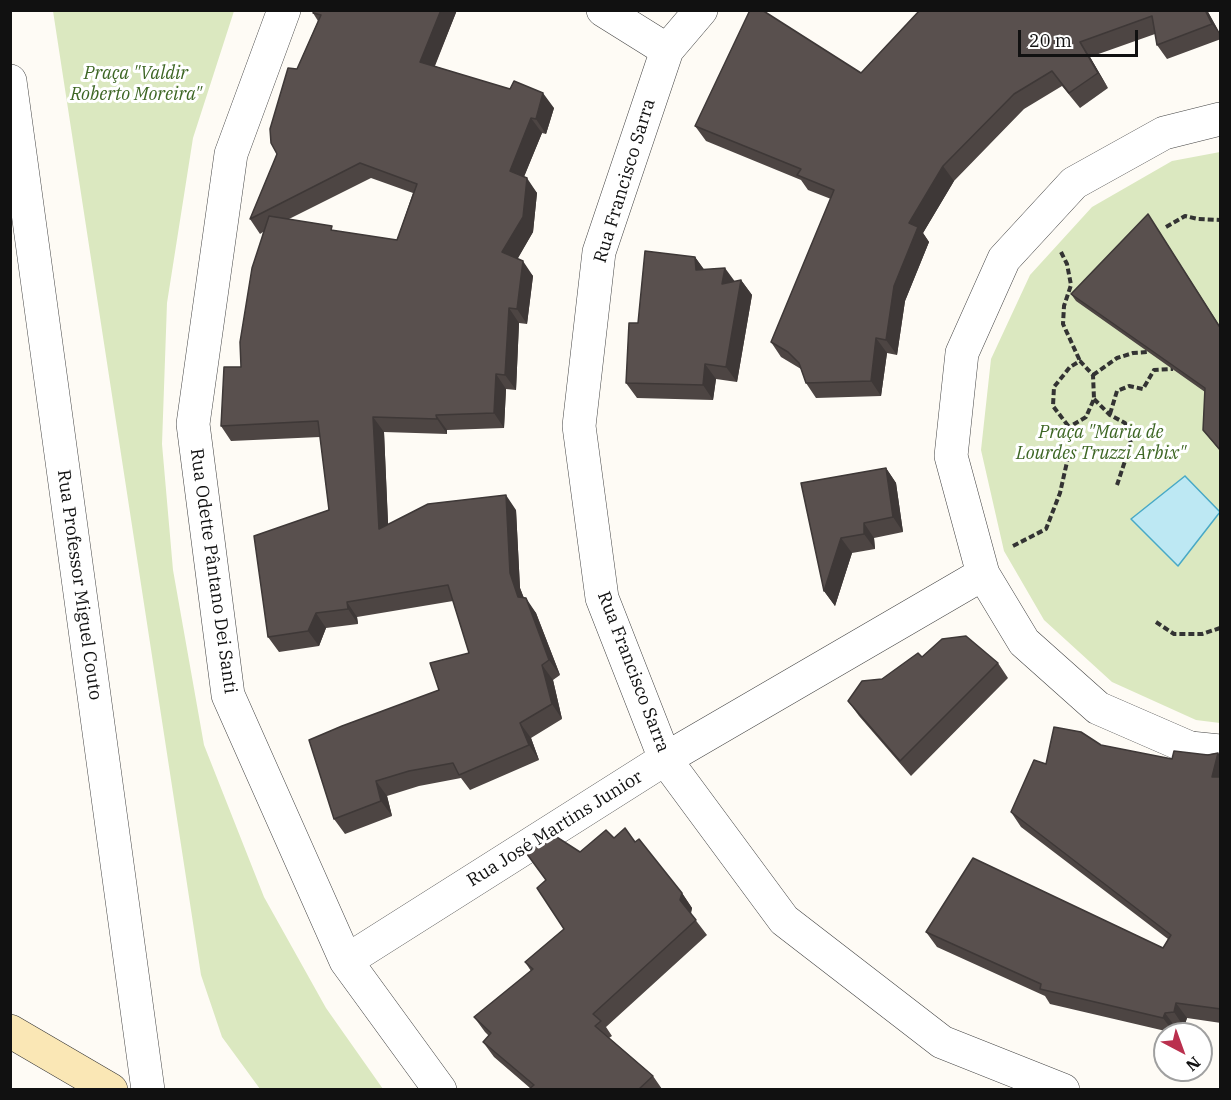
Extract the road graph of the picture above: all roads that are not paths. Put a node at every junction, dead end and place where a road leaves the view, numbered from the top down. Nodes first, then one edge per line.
1 (284, 10) edge
2 (603, 10) edge
3 (701, 10) edge
4 (667, 50) junction
5 (10, 81) edge
6 (1221, 119) edge
7 (993, 562) junction
8 (1221, 752) edge
9 (665, 759) junction
10 (346, 961) junction
11 (10, 1031) edge
12 (111, 1089) edge
13 (148, 1089) edge
14 (440, 1089) edge
15 (1063, 1089) edge

1 - 10 street, Rua Odette Pântano Dei Santi
2 - 4 street
3 - 4 street, Rua Francisco Sarra
4 - 9 street, Rua Francisco Sarra
5 - 13 street, Rua Professor Miguel Couto
6 - 7 street
7 - 8 street
7 - 9 street, Rua José Martins Junior
9 - 10 street, Rua José Martins Junior
9 - 15 street, Rua Francisco Sarra
10 - 14 street, Rua Odette Pântano Dei Santi
11 - 12 main road

